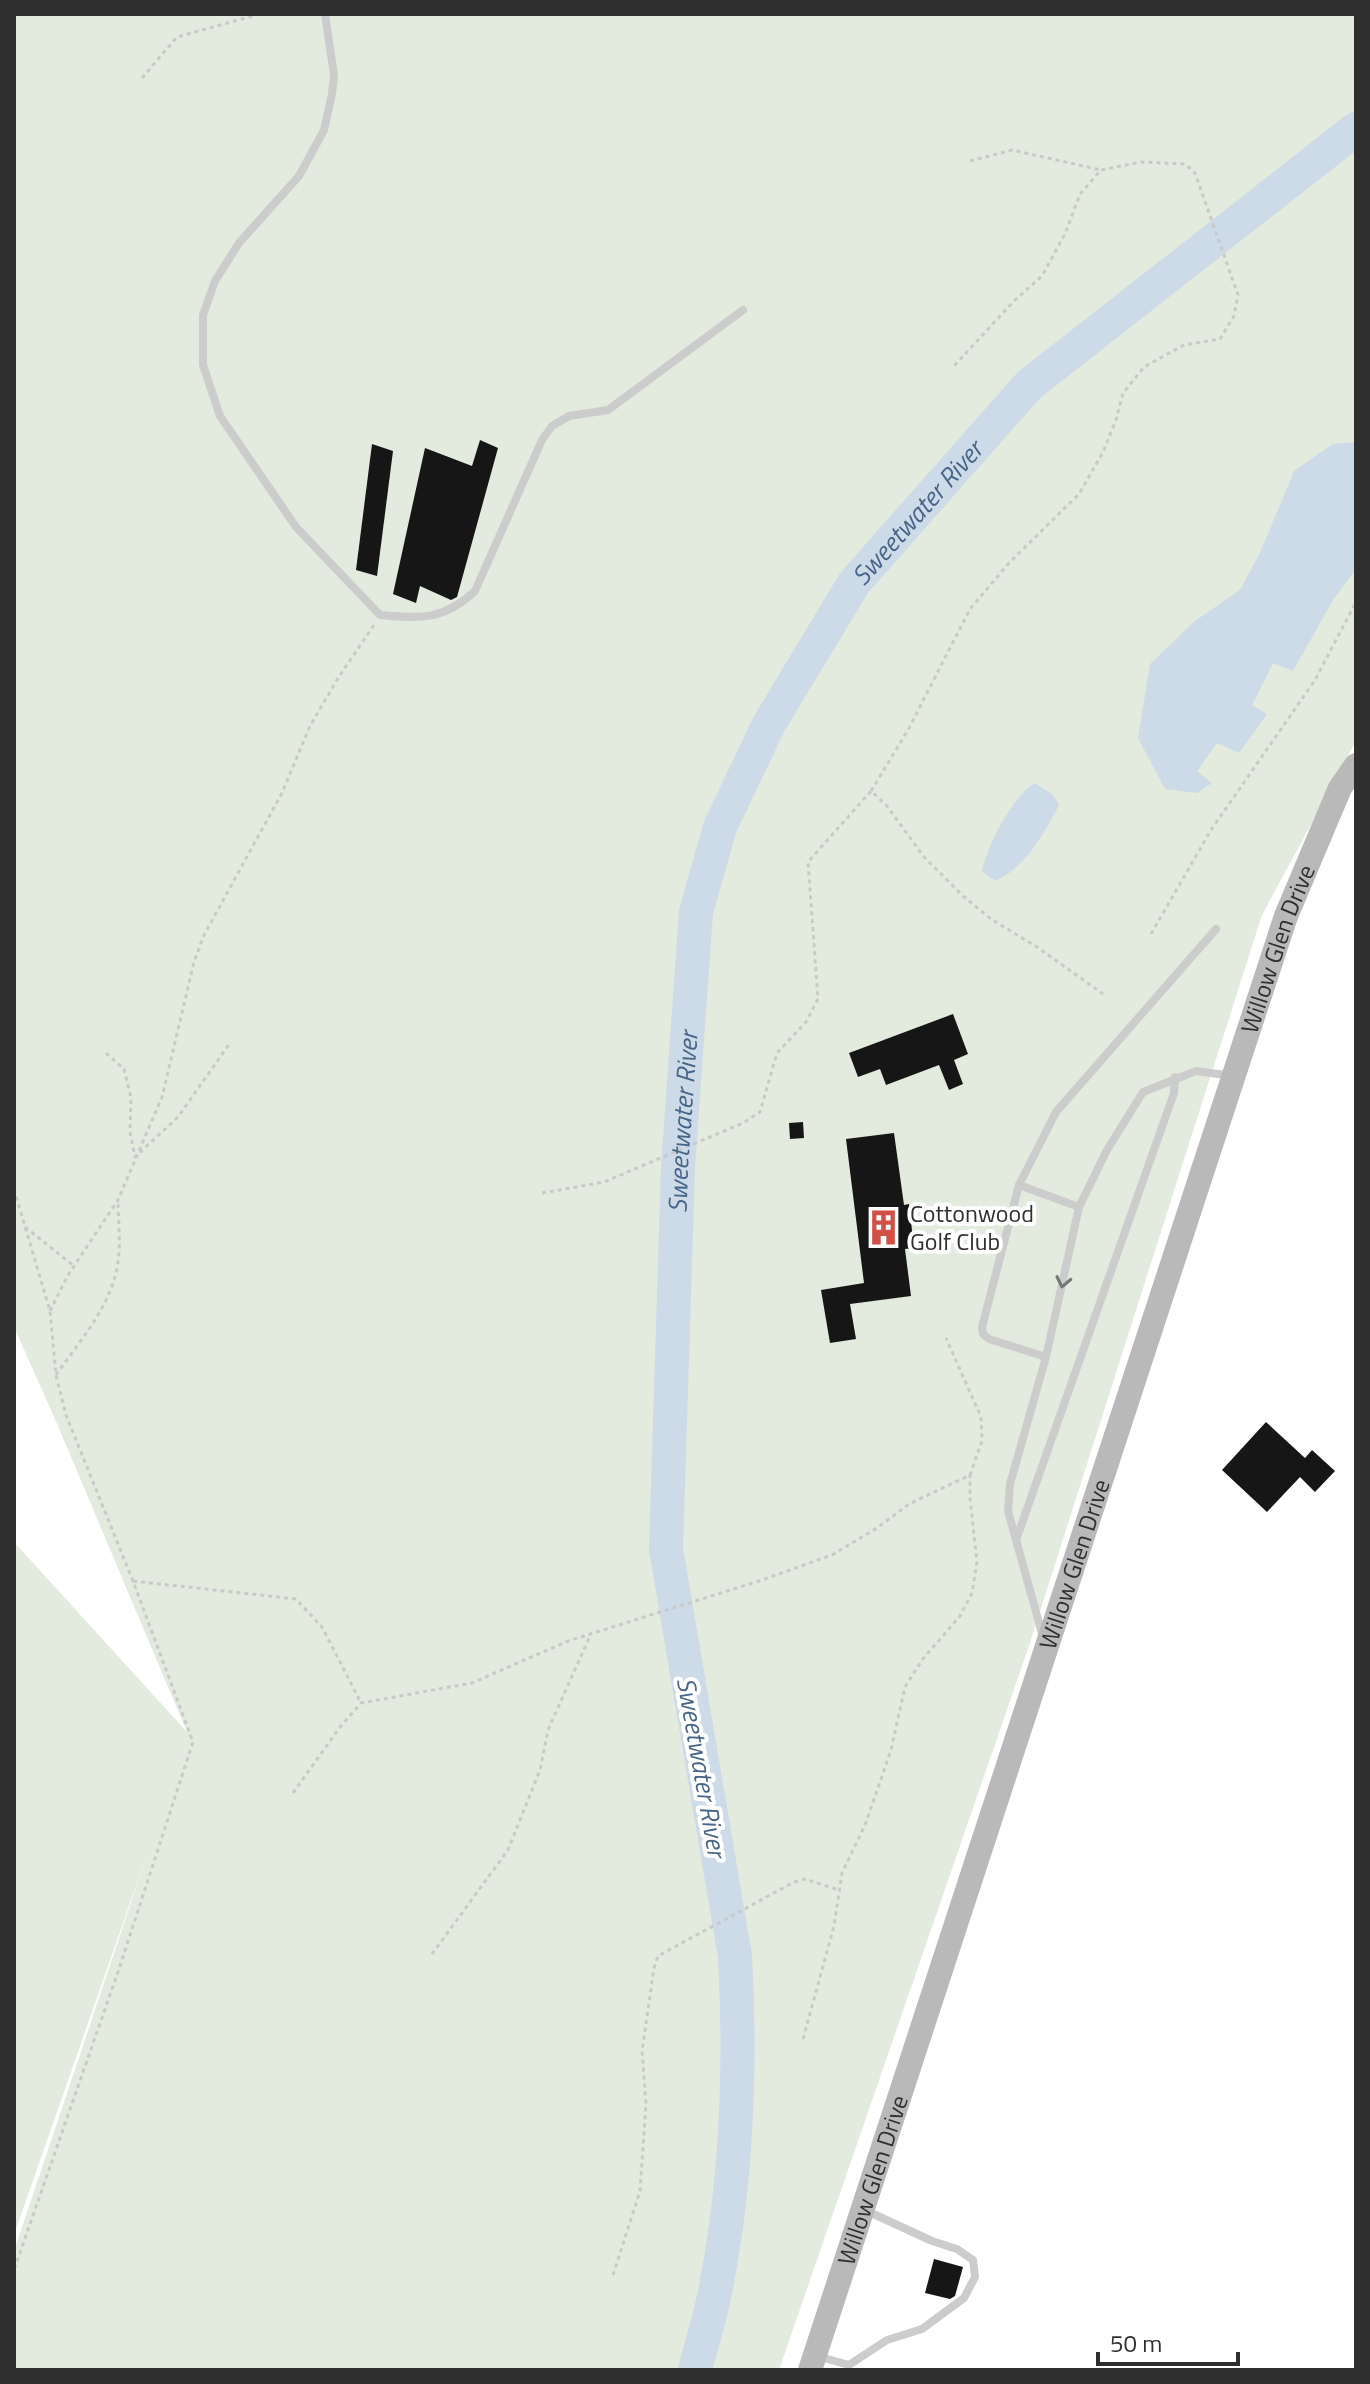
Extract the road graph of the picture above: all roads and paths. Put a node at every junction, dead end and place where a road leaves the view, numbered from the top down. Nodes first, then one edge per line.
1 (260, 14) edge
2 (325, 14) edge
3 (142, 78) dead end
4 (970, 161) dead end
5 (1101, 170) junction
6 (743, 310) dead end
7 (953, 367) dead end
8 (1356, 602) edge
9 (380, 615) junction
10 (1356, 765) edge
11 (871, 791) junction
12 (1216, 929) dead end
13 (1151, 934) dead end
14 (1103, 994) dead end
15 (230, 1043) dead end
16 (106, 1053) dead end
17 (1233, 1076) junction
18 (1175, 1077) junction
19 (135, 1157) junction
20 (1019, 1185) junction
21 (14, 1189) edge
22 (542, 1193) dead end
23 (118, 1200) junction
24 (1079, 1207) junction
25 (25, 1227) junction
26 (74, 1266) junction
27 (50, 1311) junction
28 (946, 1338) dead end
29 (1046, 1357) junction
30 (56, 1375) junction
31 (970, 1475) junction
32 (1016, 1540) junction
33 (133, 1581) junction
34 (590, 1636) junction
35 (1046, 1646) junction
36 (361, 1703) junction
37 (293, 1793) dead end
38 (839, 1890) junction
39 (432, 1954) dead end
40 (803, 2039) dead end
41 (862, 2209) junction
42 (14, 2270) edge
43 (613, 2275) dead end
44 (812, 2363) edge

1 - 3 path
2 - 9 lane
4 - 5 path
5 - 7 path
5 - 11 path
6 - 9 lane
8 - 13 path
9 - 19 path
10 - 17 main road, Willow Glen Drive
11 - 14 path
11 - 22 path
12 - 20 lane
15 - 19 path
16 - 19 path
17 - 18 lane
17 - 35 main road, Willow Glen Drive
18 - 24 lane
18 - 32 lane
19 - 23 path
20 - 24 lane
20 - 29 lane
21 - 25 path
23 - 26 path
23 - 30 path
24 -> 29 lane
25 - 26 path
25 - 27 path
26 - 27 path
27 - 30 path
28 - 31 path
29 - 32 lane
30 - 33 path
31 - 34 path
31 - 38 path
32 - 35 lane
33 - 36 path
33 - 42 path
34 - 36 path
34 - 39 path
35 - 41 main road, Willow Glen Drive
36 - 37 path
38 - 40 path
38 - 43 path
41 - 44 main road, Willow Glen Drive
41 - 44 lane

